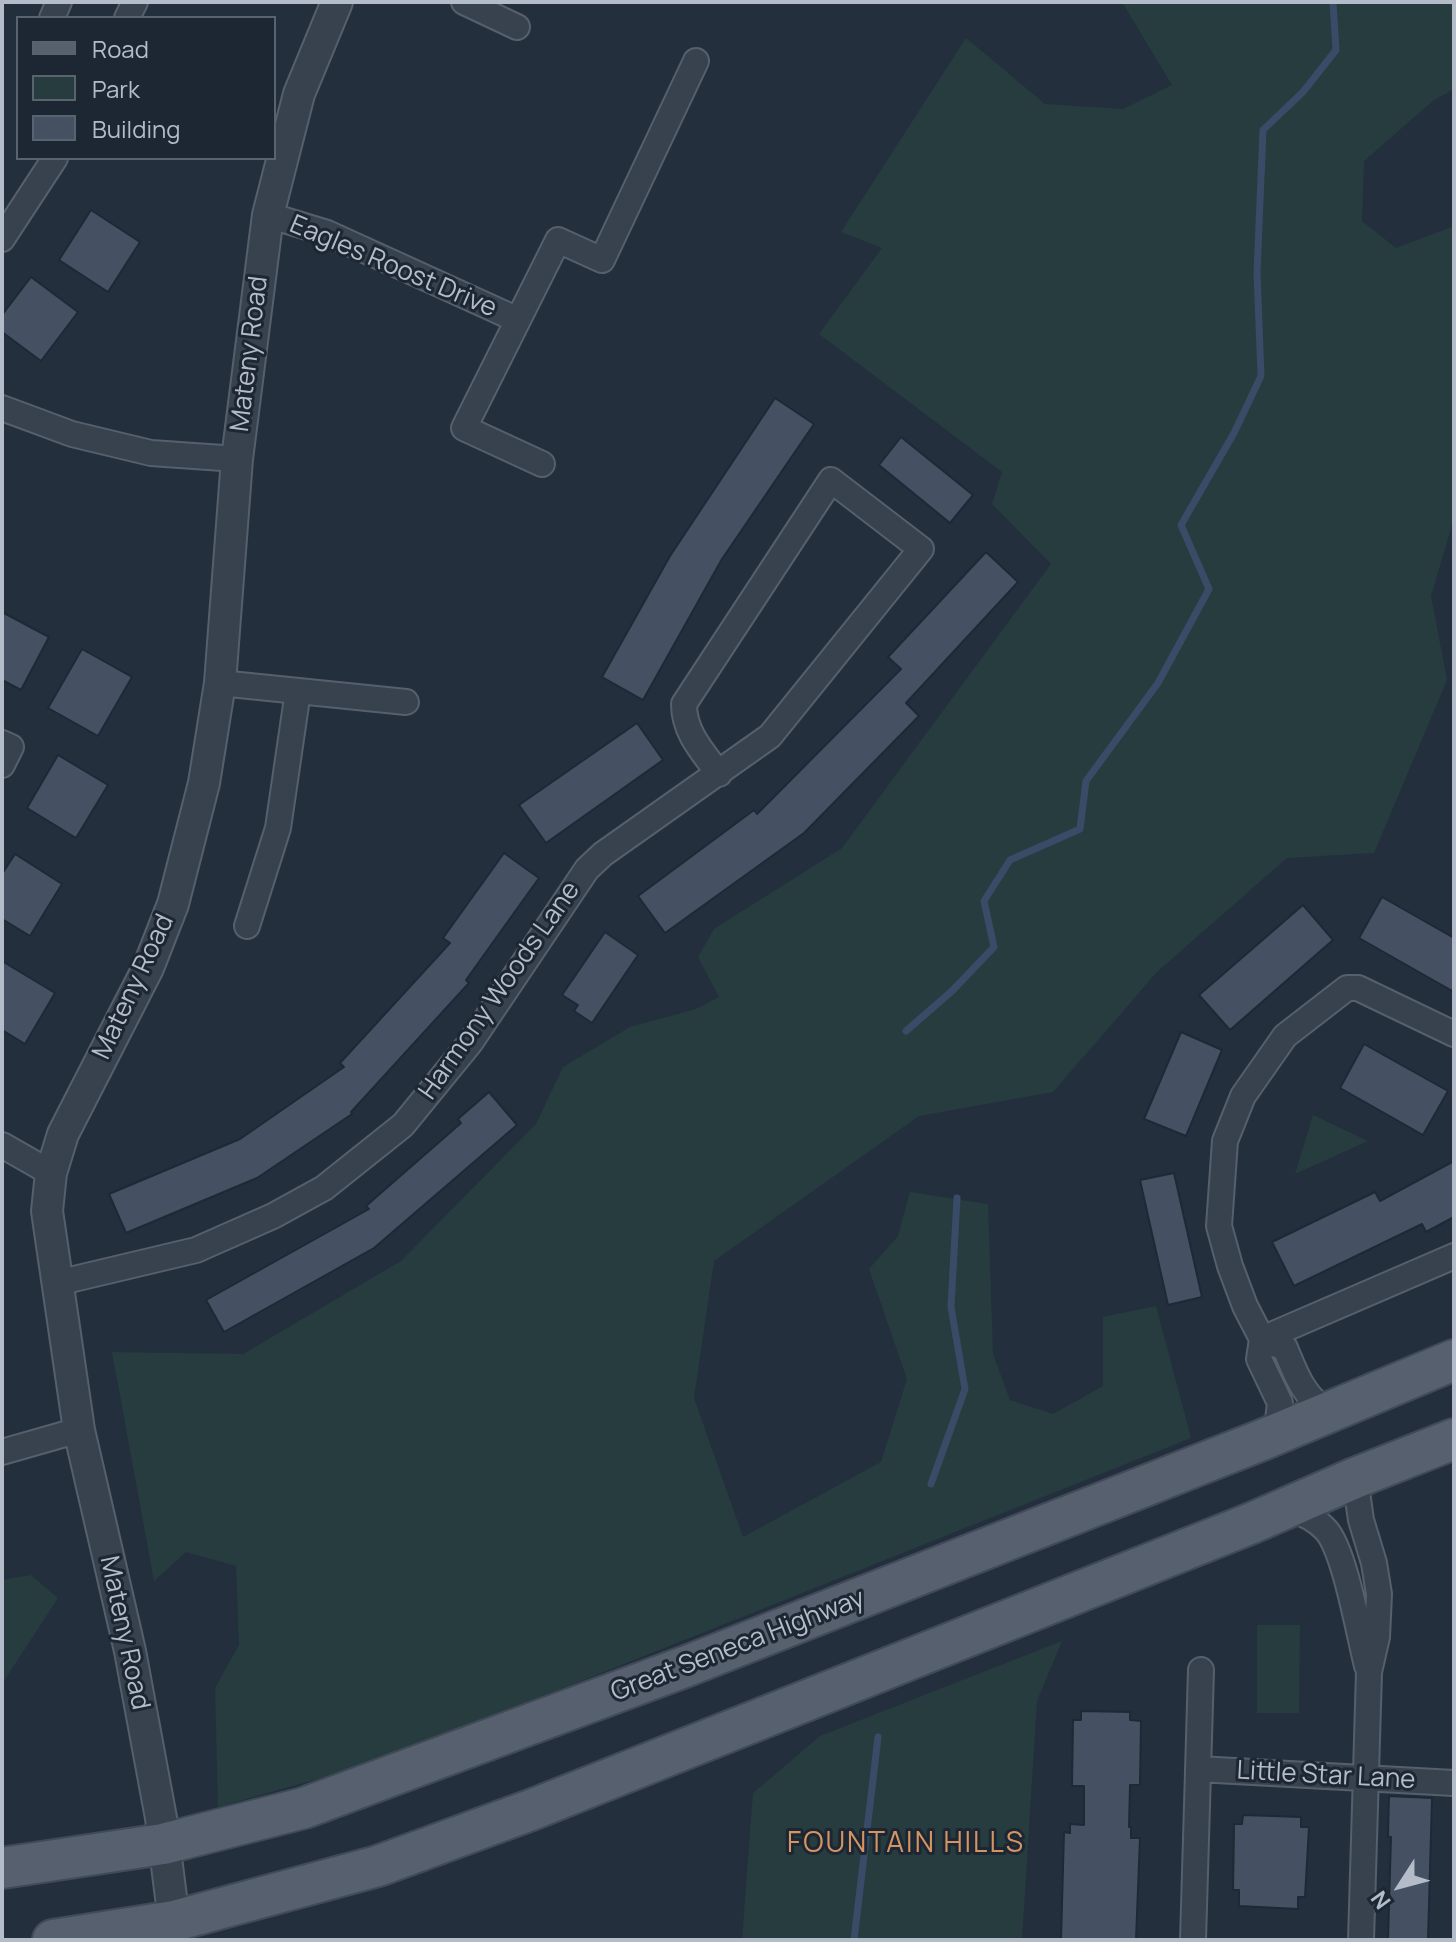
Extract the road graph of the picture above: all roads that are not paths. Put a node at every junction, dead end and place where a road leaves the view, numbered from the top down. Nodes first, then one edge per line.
1 (337, 2) edge
2 (464, 2) edge
3 (517, 27) dead end
4 (696, 61) dead end
5 (54, 160) edge
6 (268, 215) junction
7 (2, 239) edge
8 (518, 320) junction
9 (2, 408) edge
10 (237, 459) junction
11 (542, 464) dead end
12 (220, 683) junction
13 (298, 691) junction
14 (406, 702) dead end
15 (2, 743) edge
16 (2, 765) edge
17 (719, 774) junction
18 (247, 926) dead end
19 (1454, 1034) edge
20 (2, 1145) edge
21 (51, 1173) junction
22 (1454, 1256) edge
23 (57, 1283) junction
24 (1262, 1339) junction
25 (1454, 1360) edge
26 (1329, 1412) junction
27 (79, 1430) junction
28 (1454, 1439) edge
29 (1262, 1440) junction
30 (2, 1452) edge
31 (1355, 1478) junction
32 (1289, 1508) junction
33 (1201, 1670) dead end
34 (1369, 1672) junction
35 (1198, 1769) junction
36 (1367, 1776) junction
37 (1454, 1783) edge
38 (163, 1844) junction
39 (2, 1868) edge
40 (174, 1921) junction
41 (53, 1940) edge
42 (1193, 1940) edge
43 (1361, 1940) edge

1 - 6 street, Mateny Road
2 - 3 street
4 - 8 street, Eagles Roost Drive
5 - 7 street
6 - 8 street, Eagles Roost Drive
6 - 10 street, Mateny Road
8 - 11 street, Eagles Roost Drive
9 - 10 street
10 - 12 street, Mateny Road
12 - 13 street
12 - 21 street, Mateny Road
13 - 14 street
13 - 18 street
15 - 16 street
17 - 17 street, Harmony Woods Lane
17 - 23 street, Harmony Woods Lane
19 - 24 street
20 - 21 street
21 - 23 street, Mateny Road
22 - 24 street
23 - 27 street, Mateny Road
24 - 26 street
24 - 29 street
25 - 26 main road, Great Seneca Highway
26 - 29 main road, Great Seneca Highway
27 - 30 street
27 - 38 street, Mateny Road
28 - 31 main road
29 - 38 main road, Great Seneca Highway
31 - 32 main road
31 - 34 street
32 - 34 street
32 - 40 main road
33 - 35 street
34 - 36 street
35 - 36 street, Little Star Lane
35 - 42 street
36 - 37 street, Little Star Lane
36 - 43 street
38 - 39 main road, Great Seneca Highway
38 - 40 street, Mateny Road
40 - 41 main road

